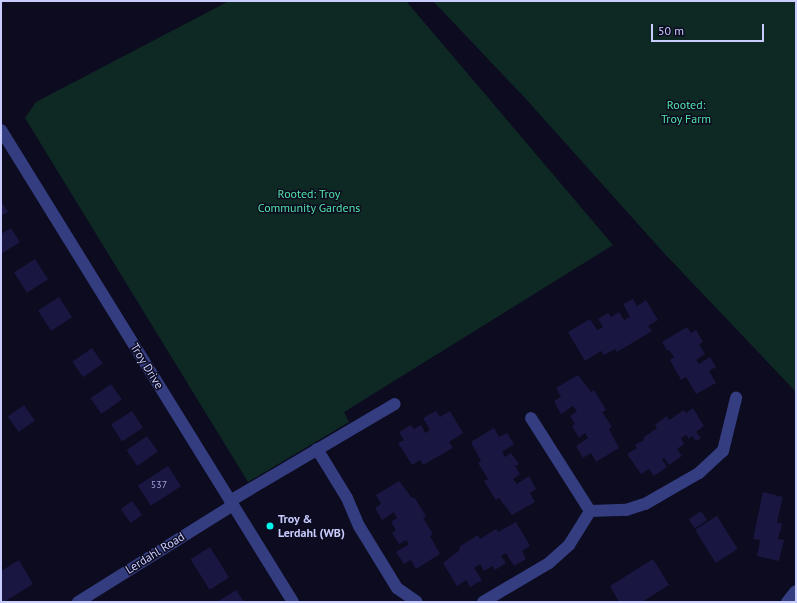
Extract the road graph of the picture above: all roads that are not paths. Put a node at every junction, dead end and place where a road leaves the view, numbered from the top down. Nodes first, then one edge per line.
1 (1, 130) edge
2 (736, 398) dead end
3 (395, 404) dead end
4 (531, 418) dead end
5 (318, 450) junction
6 (232, 503) junction
7 (590, 511) junction
8 (796, 591) edge
9 (78, 602) edge
10 (293, 602) edge
11 (417, 602) edge
12 (483, 602) edge
13 (787, 602) edge

1 - 6 street, Troy Drive
2 - 7 street
3 - 5 street, Lerdahl Road
4 - 7 street
5 - 6 street, Lerdahl Road
5 - 11 street
6 - 9 street, Lerdahl Road
6 - 10 street, Troy Drive
7 - 12 street
8 - 13 street

